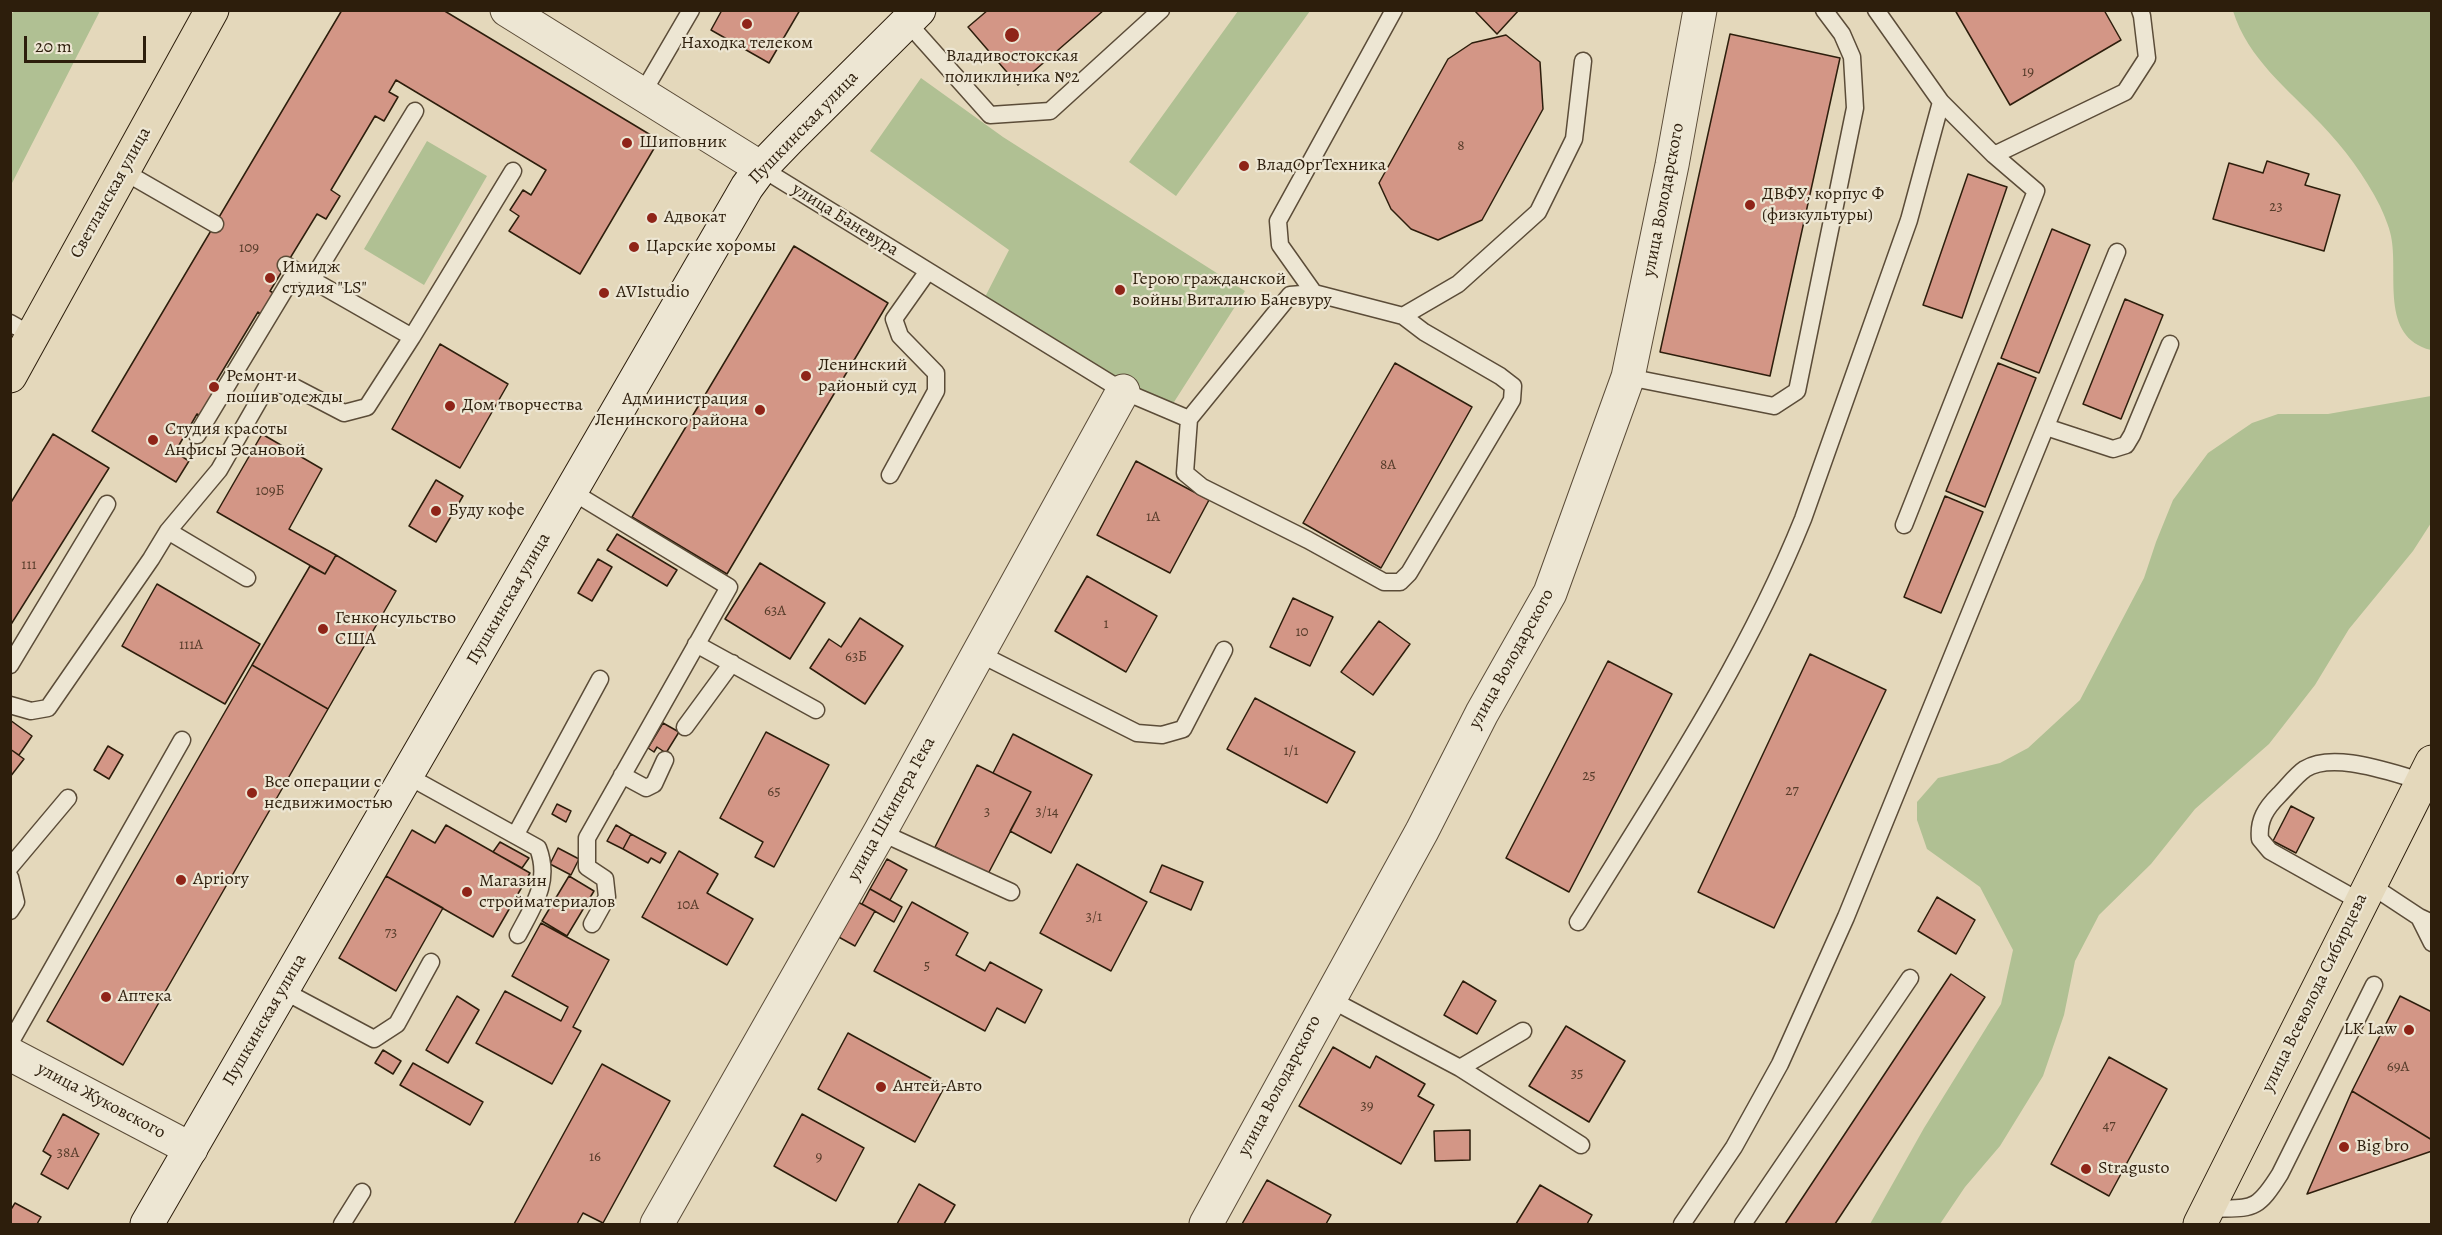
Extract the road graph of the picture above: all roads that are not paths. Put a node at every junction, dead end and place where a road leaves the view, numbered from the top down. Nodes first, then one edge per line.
1 (212, 10) edge
2 (507, 10) edge
3 (691, 10) edge
4 (1161, 10) edge
5 (1394, 10) edge
6 (1700, 10) edge
7 (1824, 10) edge
8 (1876, 10) edge
9 (2140, 10) edge
10 (913, 16) edge
11 (1583, 61) dead end
12 (642, 94) junction
13 (1941, 102) junction
14 (415, 111) dead end
15 (1994, 155) junction
16 (761, 168) junction
17 (123, 171) junction
18 (513, 171) dead end
19 (215, 224) dead end
20 (2117, 252) dead end
21 (928, 271) junction
22 (312, 280) junction
23 (1314, 293) junction
24 (1403, 316) junction
25 (22, 329) edge
26 (412, 337) junction
27 (2170, 344) dead end
28 (10, 376) edge
29 (1628, 377) junction
30 (1123, 391) junction
31 (1189, 419) junction
32 (2046, 427) junction
33 (197, 435) dead end
34 (890, 475) dead end
35 (571, 491) junction
36 (107, 504) dead end
37 (1905, 525) dead end
38 (168, 531) junction
39 (247, 578) dead end
40 (696, 644) junction
41 (1224, 650) dead end
42 (978, 653) junction
43 (732, 663) junction
44 (10, 664) edge
45 (600, 679) dead end
46 (10, 705) edge
47 (816, 710) dead end
48 (685, 728) dead end
49 (182, 740) dead end
50 (665, 760) dead end
51 (2427, 772) edge
52 (406, 775) junction
53 (622, 775) junction
54 (68, 798) dead end
55 (880, 832) junction
56 (516, 834) junction
57 (10, 867) edge
58 (10, 877) edge
59 (1011, 892) dead end
60 (2365, 893) junction
61 (10, 910) edge
62 (2425, 920) edge
63 (1578, 922) dead end
64 (592, 924) dead end
65 (518, 935) dead end
66 (2432, 943) edge
67 (431, 962) dead end
68 (1910, 978) dead end
69 (2374, 985) dead end
70 (282, 990) junction
71 (1328, 998) junction
72 (1523, 1031) dead end
73 (10, 1043) edge
74 (10, 1054) edge
75 (1460, 1068) junction
76 (1581, 1145) dead end
77 (191, 1149) junction
78 (362, 1192) dead end
79 (2204, 1217) edge
80 (147, 1224) edge
81 (342, 1224) edge
82 (657, 1224) edge
83 (1206, 1224) edge
84 (1682, 1224) edge
85 (1743, 1224) edge

1 - 17 main road, Светланская улица
2 - 12 street, улица Баневура
3 - 12 lane
4 - 10 lane
5 - 23 lane
6 - 29 street, улица Володарского
7 - 29 lane
8 - 13 lane
9 - 15 lane
10 - 16 street, Пушкинская улица
11 - 24 lane
12 - 16 street, улица Баневура
13 - 15 lane
13 - 63 lane
14 - 22 lane
15 - 37 lane
16 - 21 lane, улица Баневура
16 - 35 street, Пушкинская улица
17 - 19 lane
17 - 25 main road, Светланская улица
18 - 26 lane
20 - 32 lane
21 - 30 lane, улица Баневура
21 - 34 lane
22 - 26 lane
22 - 33 lane
23 - 24 lane
23 - 31 lane
24 - 31 lane
25 - 28 main road, Светланская улица
26 - 38 lane
27 - 32 lane
29 - 71 street, улица Володарского
30 - 31 lane, улица Баневура
30 - 42 street, улица Шкипера Гека
32 - 84 lane
35 - 40 lane
35 - 52 street, Пушкинская улица
36 - 44 lane
38 - 39 lane
38 - 46 lane
40 - 43 lane
40 - 53 lane
41 - 42 lane
42 - 55 street, улица Шкипера Гека
43 - 47 lane
43 - 48 lane
45 - 56 lane
49 - 73 lane
50 - 53 lane
51 - 60 main road, улица Всеволода Сибирцева
51 - 60 lane
52 - 56 lane
52 - 70 street, Пушкинская улица
53 - 64 lane
54 - 57 lane
55 - 59 lane
55 - 82 street, улица Шкипера Гека
56 - 65 lane
58 - 61 lane
60 - 62 lane
60 - 79 main road, улица Всеволода Сибирцева
62 - 66 lane
67 - 70 lane
68 - 85 lane
69 - 79 lane
70 - 77 street, Пушкинская улица
71 - 75 lane
71 - 83 street, улица Володарского
72 - 75 lane
74 - 77 street, улица Жуковского
75 - 76 lane
77 - 80 street, Пушкинская улица
78 - 81 lane

